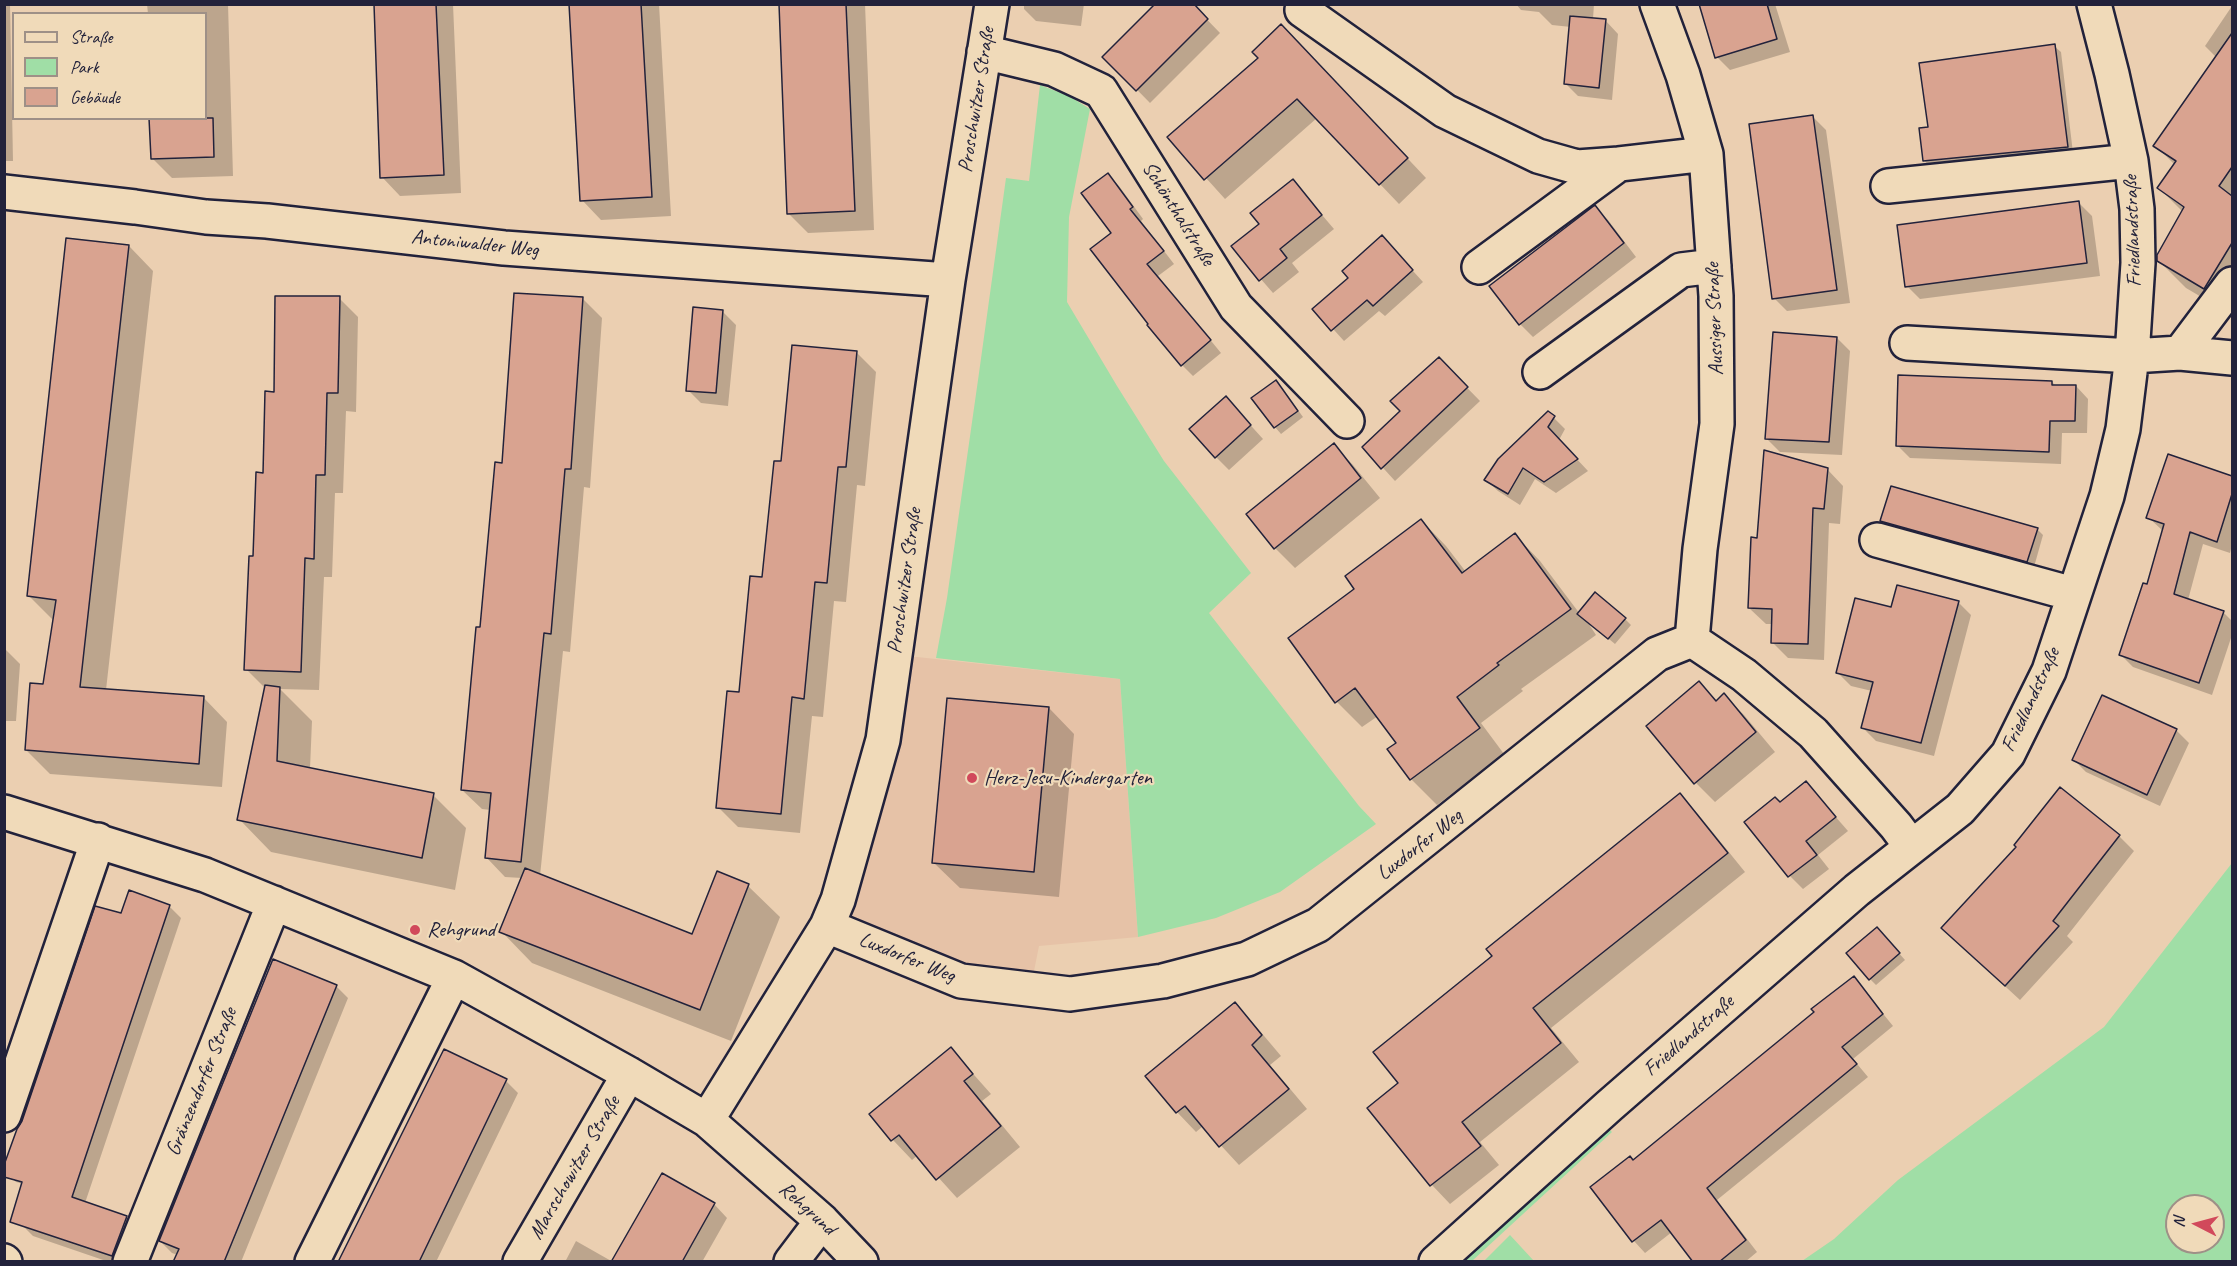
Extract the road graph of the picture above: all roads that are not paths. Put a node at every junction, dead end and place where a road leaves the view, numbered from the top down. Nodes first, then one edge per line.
1 (992, 4) edge
2 (1657, 4) edge
3 (2094, 4) edge
4 (1302, 10) dead end
5 (984, 52) junction
6 (1706, 154) junction
7 (2130, 161) junction
8 (1618, 164) junction
9 (1888, 186) dead end
10 (4, 192) edge
11 (1714, 266) junction
12 (1479, 267) dead end
13 (948, 280) junction
14 (2232, 284) edge
15 (1907, 344) dead end
16 (2180, 352) junction
17 (2132, 356) junction
18 (2232, 358) edge
19 (1540, 372) dead end
20 (1347, 421) dead end
21 (1877, 540) dead end
22 (2073, 594) junction
23 (1692, 640) junction
24 (4, 812) edge
25 (98, 840) junction
26 (1911, 846) junction
27 (274, 903) junction
28 (827, 926) junction
29 (454, 977) junction
30 (629, 1074) junction
31 (4, 1115) edge
32 (707, 1120) junction
33 (822, 1221) junction
34 (130, 1262) edge
35 (312, 1262) edge
36 (520, 1262) edge
37 (791, 1262) edge
38 (861, 1262) edge
39 (1436, 1262) edge

1 - 5 street, Proschwitzer Straße
2 - 6 street, Aussiger Straße
3 - 7 street, Friedlandstraße
4 - 8 street
5 - 13 street, Proschwitzer Straße
5 - 20 street, Schönthalstraße
6 - 8 street
6 - 11 street, Aussiger Straße
7 - 9 street
7 - 17 street, Friedlandstraße
8 - 12 street
10 - 13 street, Antoniwalder Weg
11 - 19 street
11 - 23 street, Aussiger Straße
13 - 28 street, Proschwitzer Straße
14 - 16 street
15 - 17 street
16 - 17 street
16 - 18 street
17 - 22 street, Friedlandstraße
21 - 22 street
22 - 26 street, Friedlandstraße
23 - 26 street
23 - 28 street, Luxdorfer Weg
24 - 25 street, Rehgrund
25 - 27 street, Rehgrund
25 - 31 street
26 - 39 street, Friedlandstraße
27 - 29 street, Rehgrund
27 - 34 street, Gränzendorfer Straße
28 - 32 street, Proschwitzer Straße
29 - 30 street, Rehgrund
29 - 35 street
30 - 32 street, Rehgrund
30 - 36 street, Marschowitzer Straße
32 - 33 street, Rehgrund
33 - 37 street
33 - 38 street, Rehgrund

